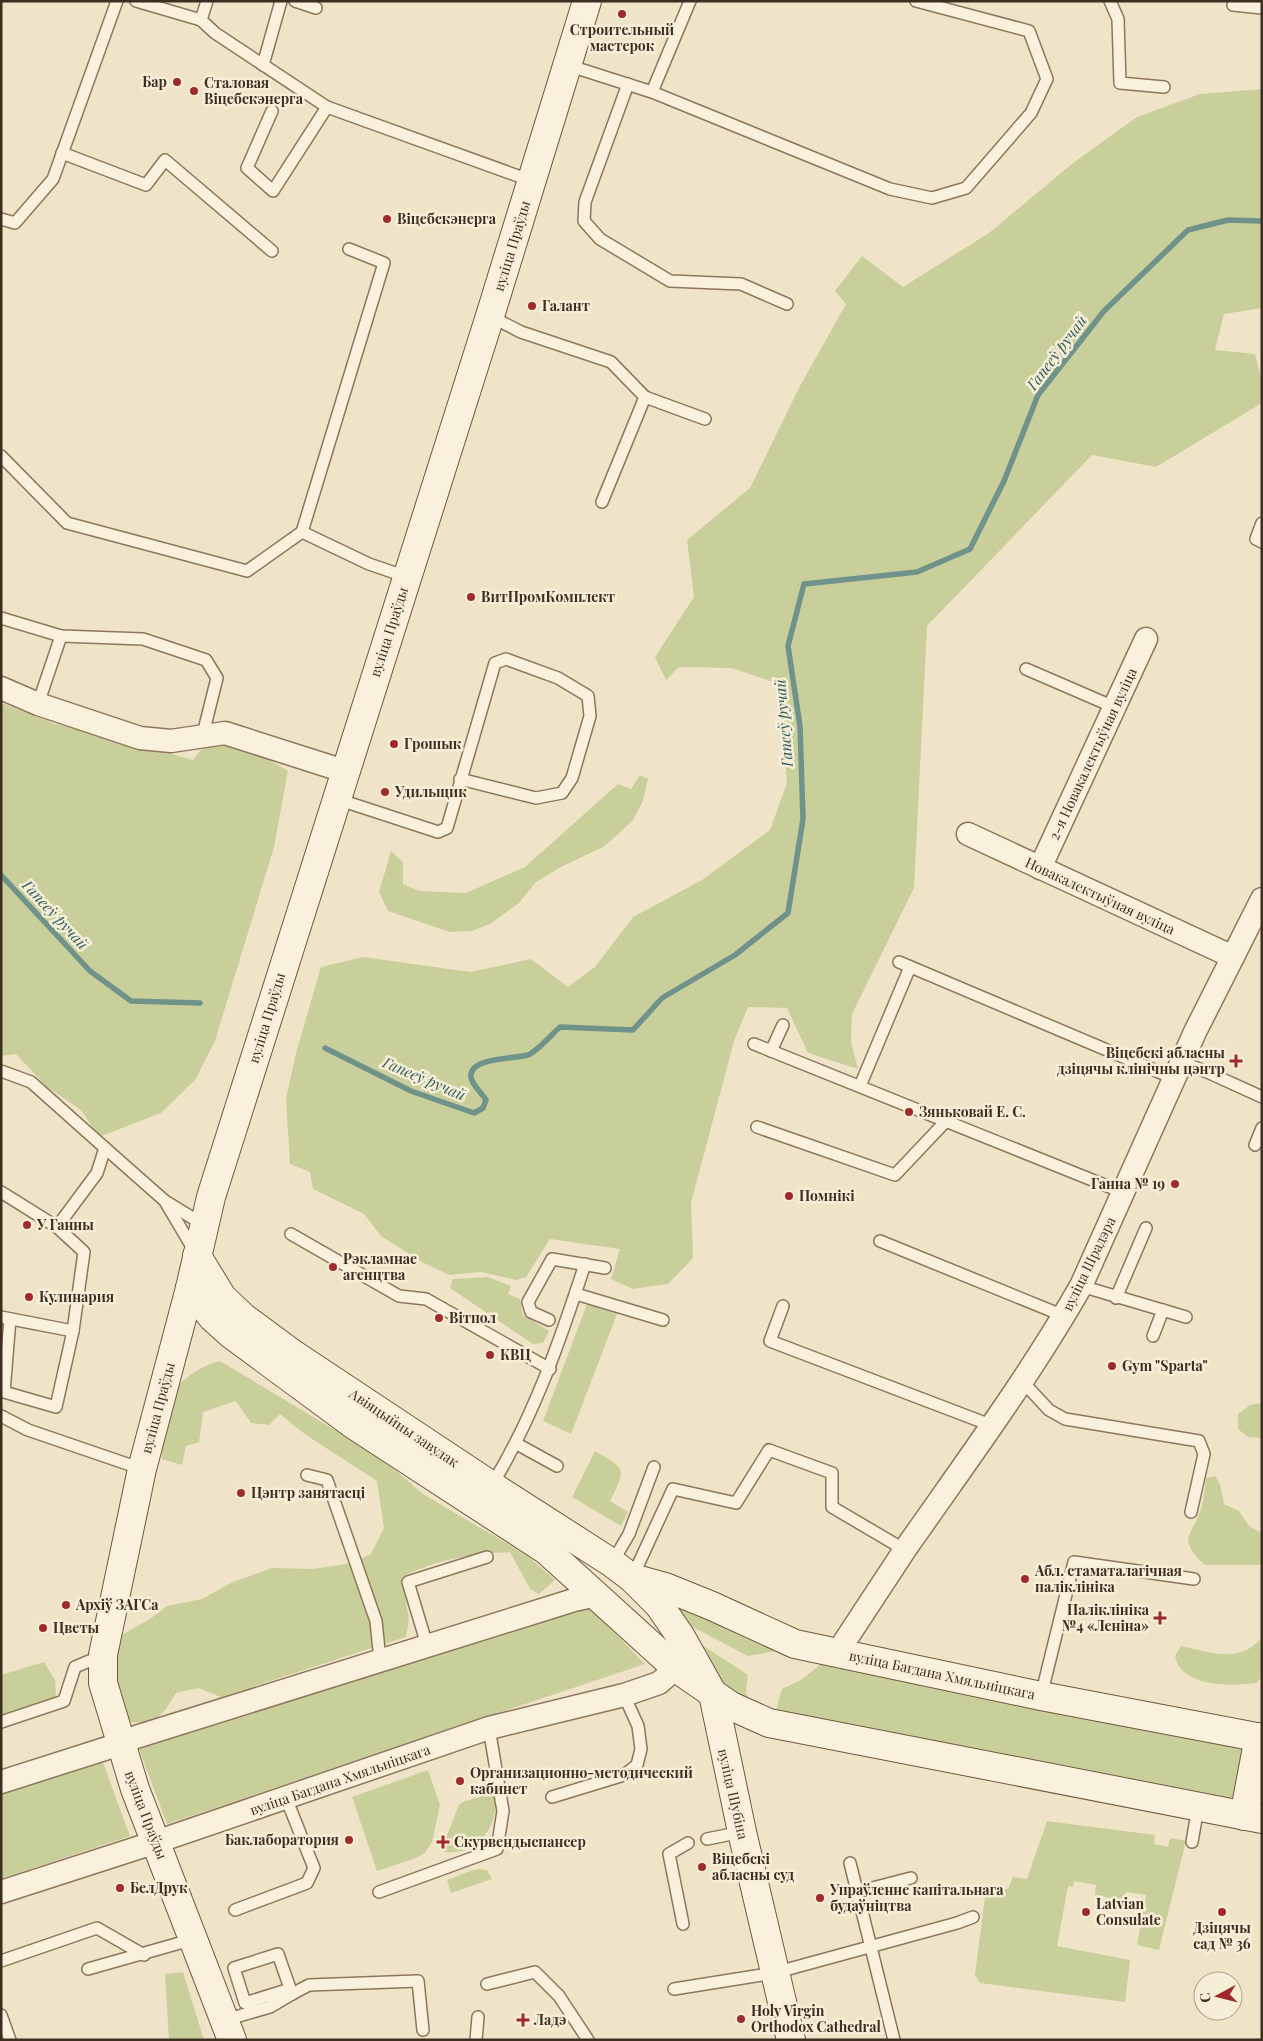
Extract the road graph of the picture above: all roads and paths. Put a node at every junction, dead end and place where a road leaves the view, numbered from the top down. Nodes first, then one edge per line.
1 (117, 1) edge
2 (136, 1) edge
3 (207, 1) edge
4 (281, 1) edge
5 (295, 1) edge
6 (587, 1) edge
7 (690, 1) edge
8 (916, 1) edge
9 (1110, 1) edge
10 (1233, 5) dead end
11 (316, 8) dead end
12 (1262, 8) edge
13 (201, 20) junction
14 (567, 64) junction
15 (263, 65) junction
16 (628, 84) junction
17 (1164, 87) dead end
18 (652, 92) junction
19 (327, 107) junction
20 (272, 111) dead end
21 (62, 153) junction
22 (532, 181) junction
23 (1, 219) edge
24 (349, 249) dead end
25 (272, 251) dead end
26 (787, 304) dead end
27 (490, 316) junction
28 (645, 397) junction
29 (705, 419) dead end
30 (1, 456) edge
31 (602, 502) dead end
32 (1262, 523) edge
33 (302, 532) junction
34 (1262, 542) edge
35 (407, 577) junction
36 (1, 607) edge
37 (5, 619) edge
38 (61, 636) junction
39 (1146, 640) dead end
40 (1026, 668) dead end
41 (1, 688) edge
42 (38, 704) junction
43 (1114, 708) junction
44 (202, 738) junction
45 (344, 771) junction
46 (460, 779) junction
47 (336, 799) junction
48 (968, 834) dead end
49 (1040, 868) junction
50 (1262, 899) edge
51 (1233, 957) junction
52 (899, 962) dead end
53 (910, 967) junction
54 (783, 1025) dead end
55 (754, 1044) dead end
56 (771, 1051) junction
57 (1177, 1070) junction
58 (1, 1071) edge
59 (860, 1086) junction
60 (1262, 1097) edge
61 (946, 1121) junction
62 (757, 1127) dead end
63 (1262, 1128) edge
64 (1255, 1145) dead end
65 (105, 1148) junction
66 (1, 1192) edge
67 (1122, 1192) junction
68 (165, 1201) junction
69 (204, 1225) junction
70 (57, 1227) junction
71 (1146, 1228) dead end
72 (291, 1234) dead end
73 (880, 1241) dead end
74 (197, 1256) junction
75 (585, 1264) junction
76 (605, 1268) dead end
77 (1081, 1286) junction
78 (190, 1288) junction
79 (576, 1294) junction
80 (1116, 1298) junction
81 (783, 1306) dead end
82 (1163, 1310) junction
83 (1064, 1316) junction
84 (1186, 1317) dead end
85 (6, 1318) edge
86 (549, 1320) dead end
87 (663, 1320) dead end
88 (73, 1331) junction
89 (1153, 1336) dead end
90 (550, 1369) junction
91 (1022, 1381) junction
92 (1, 1416) edge
93 (993, 1426) junction
94 (517, 1444) junction
95 (558, 1466) dead end
96 (654, 1467) dead end
97 (142, 1469) junction
98 (307, 1475) dead end
99 (485, 1496) junction
100 (1191, 1512) dead end
101 (905, 1550) junction
102 (487, 1557) dead end
103 (622, 1571) junction
104 (1194, 1579) dead end
105 (597, 1595) junction
106 (427, 1645) junction
107 (837, 1653) junction
108 (103, 1655) junction
109 (380, 1660) junction
110 (676, 1668) junction
111 (713, 1694) junction
112 (624, 1695) junction
113 (1041, 1696) junction
114 (1, 1722) edge
115 (489, 1728) junction
116 (1261, 1734) edge
117 (120, 1742) junction
118 (1, 1782) edge
119 (286, 1798) junction
120 (552, 1798) dead end
121 (1198, 1807) junction
122 (1253, 1817) edge
123 (742, 1832) junction
124 (706, 1839) dead end
125 (156, 1842) junction
126 (1192, 1842) dead end
127 (688, 1844) dead end
128 (850, 1862) dead end
129 (911, 1878) dead end
130 (1, 1892) edge
131 (379, 1892) dead end
132 (857, 1892) junction
133 (235, 1910) dead end
134 (973, 1917) dead end
135 (683, 1924) dead end
136 (194, 1939) junction
137 (870, 1946) junction
138 (144, 1955) junction
139 (1, 1961) edge
140 (88, 1970) dead end
141 (774, 1973) junction
142 (487, 1984) dead end
143 (674, 1989) dead end
144 (291, 1991) junction
145 (1, 2015) edge
146 (478, 2017) dead end
147 (228, 2030) edge
148 (423, 2030) dead end
149 (10, 2040) edge
150 (476, 2040) edge
151 (588, 2040) edge
152 (791, 2040) edge
153 (894, 2040) edge

1 - 21 lane
2 - 13 lane
3 - 13 lane
4 - 15 lane
5 - 11 lane
6 - 14 street, вуліца Праўды
7 - 18 lane
8 - 18 lane
9 - 17 lane
10 - 12 lane
13 - 15 lane
14 - 16 lane
14 - 22 street, вуліца Праўды
15 - 19 lane
16 - 18 lane
16 - 26 lane
19 - 20 lane
19 - 22 lane
21 - 23 lane
21 - 25 lane
22 - 27 street, вуліца Праўды
24 - 33 lane
27 - 28 lane
27 - 35 street, вуліца Праўды
28 - 29 lane
28 - 31 lane
30 - 33 lane
32 - 34 lane
33 - 35 lane
35 - 45 street, вуліца Праўды
36 - 37 lane
37 - 38 lane
38 - 42 lane
38 - 44 lane
39 - 43 street, 2-я Новакалектыўная вуліца
40 - 43 lane
41 - 42 street
42 - 44 street
43 - 49 street, 2-я Новакалектыўная вуліца
44 - 45 street
45 - 47 street, вуліца Праўды
46 - 46 lane
46 - 47 lane
47 - 69 street, вуліца Праўды
48 - 49 street, Новакалектыўная вуліца
49 - 51 street, Новакалектыўная вуліца
50 - 51 street, вуліца Шрадэра
51 - 57 street, вуліца Шрадэра
52 - 53 lane
53 - 57 lane
53 - 59 lane
54 - 56 lane
55 - 56 lane
56 - 59 lane
57 - 60 lane
57 - 67 street, вуліца Шрадэра
58 - 65 lane
59 - 61 lane
61 - 62 lane
61 - 67 lane
63 - 64 lane
65 - 68 lane
65 - 70 lane
66 - 70 lane
67 - 77 street, вуліца Шрадэра
68 - 69 lane
68 - 74 lane
69 - 74 street, вуліца Праўды
70 - 88 lane
71 - 80 lane
72 - 90 lane
73 - 83 lane
74 - 78 street, вуліца Праўды
74 - 99 street, Авіяцыйны завулак
75 - 76 lane
75 - 79 lane
75 - 86 lane
77 - 80 lane
77 - 83 street, вуліца Шрадэра
78 - 97 street, вуліца Праўды
78 - 99 street, Авіяцыйны завулак
79 - 87 lane
79 - 90 lane
80 - 82 lane
81 - 93 lane
82 - 84 lane
82 - 89 lane
83 - 91 street, вуліца Шрадэра
85 - 88 lane
85 - 88 lane
90 - 94 lane
91 - 93 street, вуліца Шрадэра
91 - 100 lane
92 - 97 lane
93 - 101 street, вуліца Шрадэра
94 - 95 lane
94 - 99 lane
96 - 103 lane
97 - 108 street, вуліца Праўды
98 - 109 lane
99 - 103 street, Авіяцыйны завулак
99 - 105 street, Авіяцыйны завулак
101 - 103 lane
101 - 107 street, вуліца Шрадэра
102 - 106 lane
103 - 105 street
103 - 107 street, вуліца Багдана Хмяльніцкага
103 - 111 street
104 - 113 lane
105 - 106 street
105 - 110 street
106 - 109 street
107 - 113 street, вуліца Багдана Хмяльніцкага
108 - 114 lane
108 - 117 street, вуліца Праўды
109 - 117 street
110 - 111 street
110 - 112 street, вуліца Багдана Хмяльніцкага
111 - 121 street
111 - 123 street, вуліца Шубіна
112 - 115 street, вуліца Багдана Хмяльніцкага
112 - 120 lane
113 - 116 street, вуліца Багдана Хмяльніцкага
115 - 119 street, вуліца Багдана Хмяльніцкага
115 - 131 lane
116 - 122 street
117 - 118 street
117 - 125 street, вуліца Праўды
119 - 125 street, вуліца Багдана Хмяльніцкага
119 - 133 lane
121 - 122 street
121 - 126 lane
123 - 124 lane
123 - 141 street, вуліца Шубіна
125 - 130 street, вуліца Багдана Хмяльніцкага
125 - 136 street, вуліца Праўды
127 - 135 lane
128 - 132 lane
129 - 132 lane
132 - 137 lane
134 - 137 lane
136 - 138 lane
136 - 147 street, вуліца Праўды
137 - 141 lane
137 - 153 lane
138 - 139 lane
138 - 140 lane
141 - 143 lane
141 - 152 street, вуліца Шубіна
142 - 151 lane
144 - 144 lane
144 - 147 lane
144 - 148 lane
145 - 149 lane
146 - 150 lane

